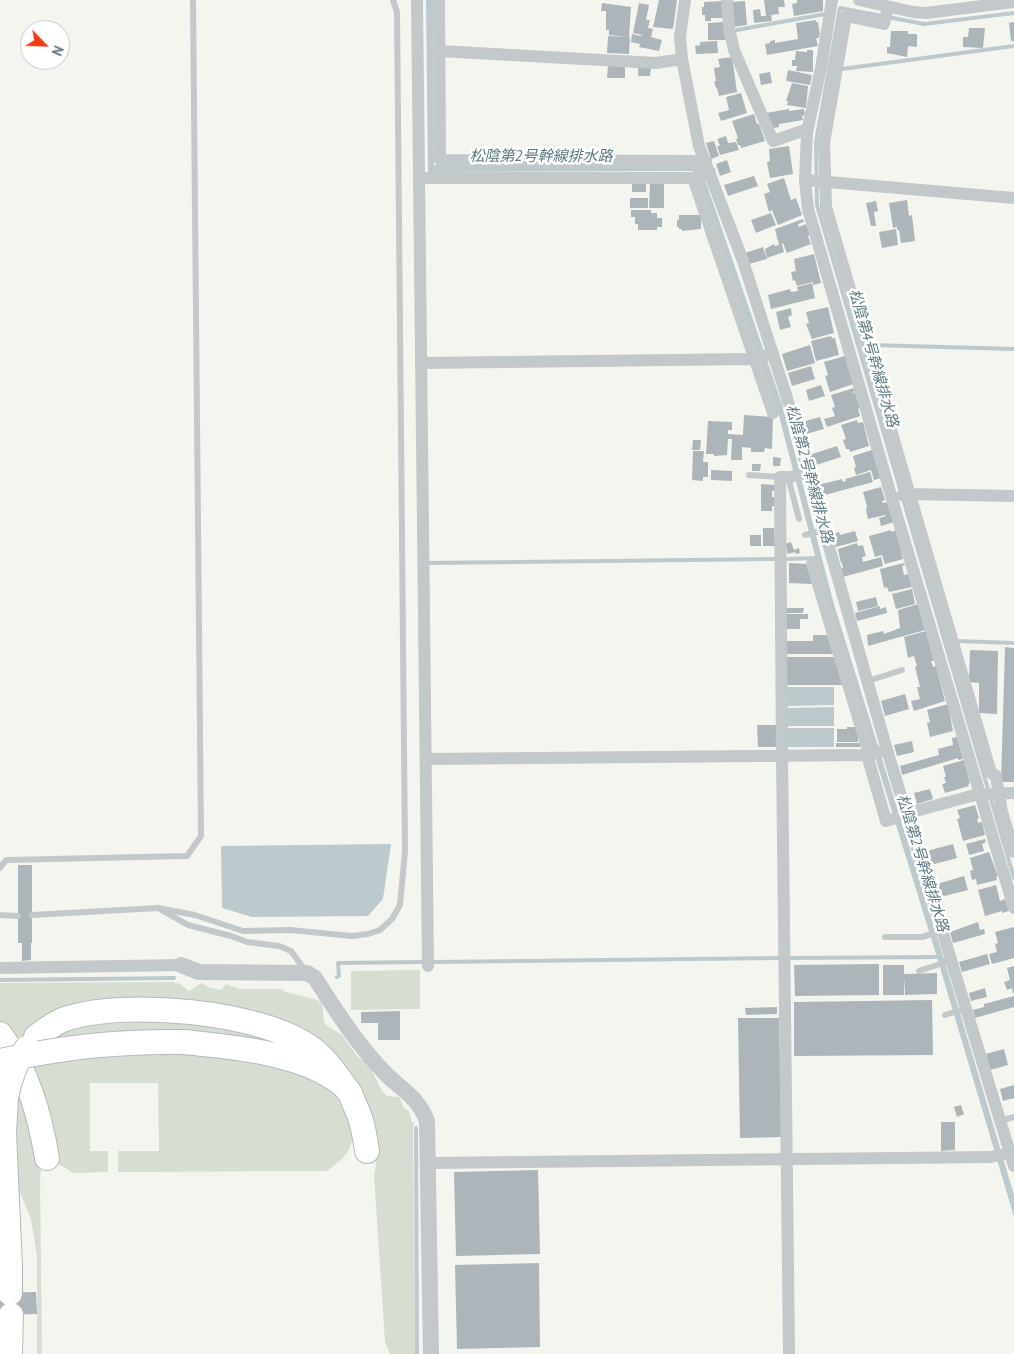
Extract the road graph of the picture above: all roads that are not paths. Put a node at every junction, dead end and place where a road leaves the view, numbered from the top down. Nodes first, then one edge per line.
1 (193, 0) edge
2 (393, 0) edge
3 (417, 0) edge
4 (439, 0) edge
5 (685, 0) edge
6 (727, 0) edge
7 (832, 0) edge
8 (859, 0) edge
9 (1014, 2) edge
10 (887, 12) junction
11 (439, 51) junction
12 (682, 59) junction
13 (808, 129) junction
14 (701, 173) junction
15 (419, 178) junction
16 (816, 180) junction
17 (1014, 198) edge
18 (764, 357) junction
19 (422, 363) junction
20 (773, 413) dead end
21 (806, 473) junction
22 (748, 475) dead end
23 (786, 477) junction
24 (901, 496) junction
25 (1014, 496) edge
26 (799, 520) dead end
27 (822, 531) junction
28 (806, 535) dead end
29 (832, 569) junction
30 (845, 611) junction
31 (828, 616) junction
32 (902, 670) dead end
33 (868, 680) junction
34 (886, 750) junction
35 (869, 754) junction
36 (782, 756) junction
37 (426, 759) junction
38 (1014, 793) edge
39 (989, 794) junction
40 (906, 815) junction
41 (1014, 852) edge
42 (0, 868) edge
43 (158, 908) junction
44 (1014, 908) edge
45 (0, 915) edge
46 (18, 916) dead end
47 (32, 916) dead end
48 (942, 931) junction
49 (885, 937) dead end
50 (950, 961) junction
51 (181, 966) joint
52 (428, 966) dead end
53 (0, 968) edge
54 (919, 971) dead end
55 (307, 973) junction
56 (965, 1009) junction
57 (948, 1014) dead end
58 (0, 1034) edge
59 (0, 1062) edge
60 (348, 1090) junction
61 (1014, 1117) edge
62 (1000, 1121) junction
63 (367, 1151) dead end
64 (1003, 1154) junction
65 (47, 1158) dead end
66 (788, 1158) junction
67 (428, 1163) junction
68 (1014, 1166) edge
69 (0, 1208) edge
70 (10, 1267) junction
71 (10, 1354) edge
72 (431, 1354) edge
73 (789, 1354) edge

1 - 42 lane
2 - 43 lane
3 - 15 street
4 - 11 street
5 - 12 street
6 - 13 street
7 - 13 street
8 - 10 street
9 - 10 street
10 - 16 street
11 - 12 street
11 - 14 street
12 - 14 street
13 - 16 street
14 - 15 street
14 - 18 street
14 - 18 street
15 - 19 street
16 - 17 street
16 - 24 street
16 - 24 street
18 - 19 street
18 - 20 street
18 - 21 street
19 - 37 street
21 - 23 street
21 - 27 street
22 - 23 lane
23 - 26 lane
23 - 36 street
24 - 25 street
24 - 39 street
24 - 39 street
27 - 28 lane
27 - 29 street
29 - 30 street
29 - 31 street
30 - 31 street
30 - 33 street
31 - 35 street
32 - 33 lane
33 - 34 street
34 - 35 street
34 - 40 street
35 - 36 street
35 - 40 street
36 - 37 street
36 - 66 street
37 - 52 street
38 - 39 street
39 - 40 street
39 - 41 street
39 - 44 street
40 - 48 street
43 - 47 lane
43 - 55 lane
45 - 46 lane
48 - 49 lane
48 - 50 street
50 - 54 lane
50 - 56 street
51 - 53 street
51 - 55 street
55 - 67 street
56 - 57 lane
56 - 62 street
58 - 65 highway
59 - 60 highway, bridge
60 - 63 highway
60 - 70 highway, bridge
61 - 62 lane
62 - 64 street
64 - 66 street
64 - 68 street
66 - 67 street
66 - 73 street
67 - 72 street
69 - 70 highway
70 - 71 highway

